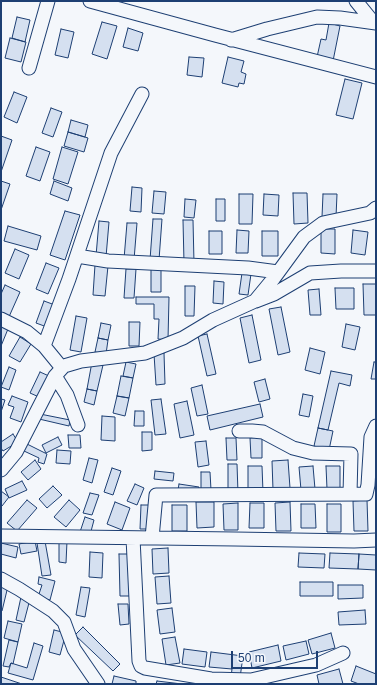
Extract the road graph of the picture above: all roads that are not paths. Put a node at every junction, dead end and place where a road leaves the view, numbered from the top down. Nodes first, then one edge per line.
1 (48, 1) edge
2 (90, 1) edge
3 (356, 1) edge
4 (374, 23) edge
5 (232, 40) junction
6 (29, 68) dead end
7 (376, 77) edge
8 (142, 94) dead end
9 (376, 208) edge
10 (77, 256) junction
11 (376, 271) edge
12 (278, 272) junction
13 (255, 301) junction
14 (1, 319) edge
15 (44, 346) junction
16 (59, 372) junction
17 (78, 425) dead end
18 (376, 426) edge
19 (239, 431) dead end
20 (1, 470) edge
21 (350, 494) junction
22 (1, 536) edge
23 (133, 538) junction
24 (152, 538) junction
25 (376, 540) edge
26 (1, 579) edge
27 (343, 653) dead end
28 (98, 684) edge

1 - 6 street
2 - 5 street
3 - 4 street
4 - 5 street
5 - 7 street
8 - 10 street
9 - 12 street
10 - 12 street
10 - 15 street
11 - 13 street
12 - 13 street
13 - 16 street
14 - 15 street
15 - 16 street
16 - 17 street
16 - 20 street
18 - 21 street
19 - 21 street
21 - 24 street
22 - 23 street
23 - 24 street
23 - 27 street
24 - 25 street
26 - 28 street

